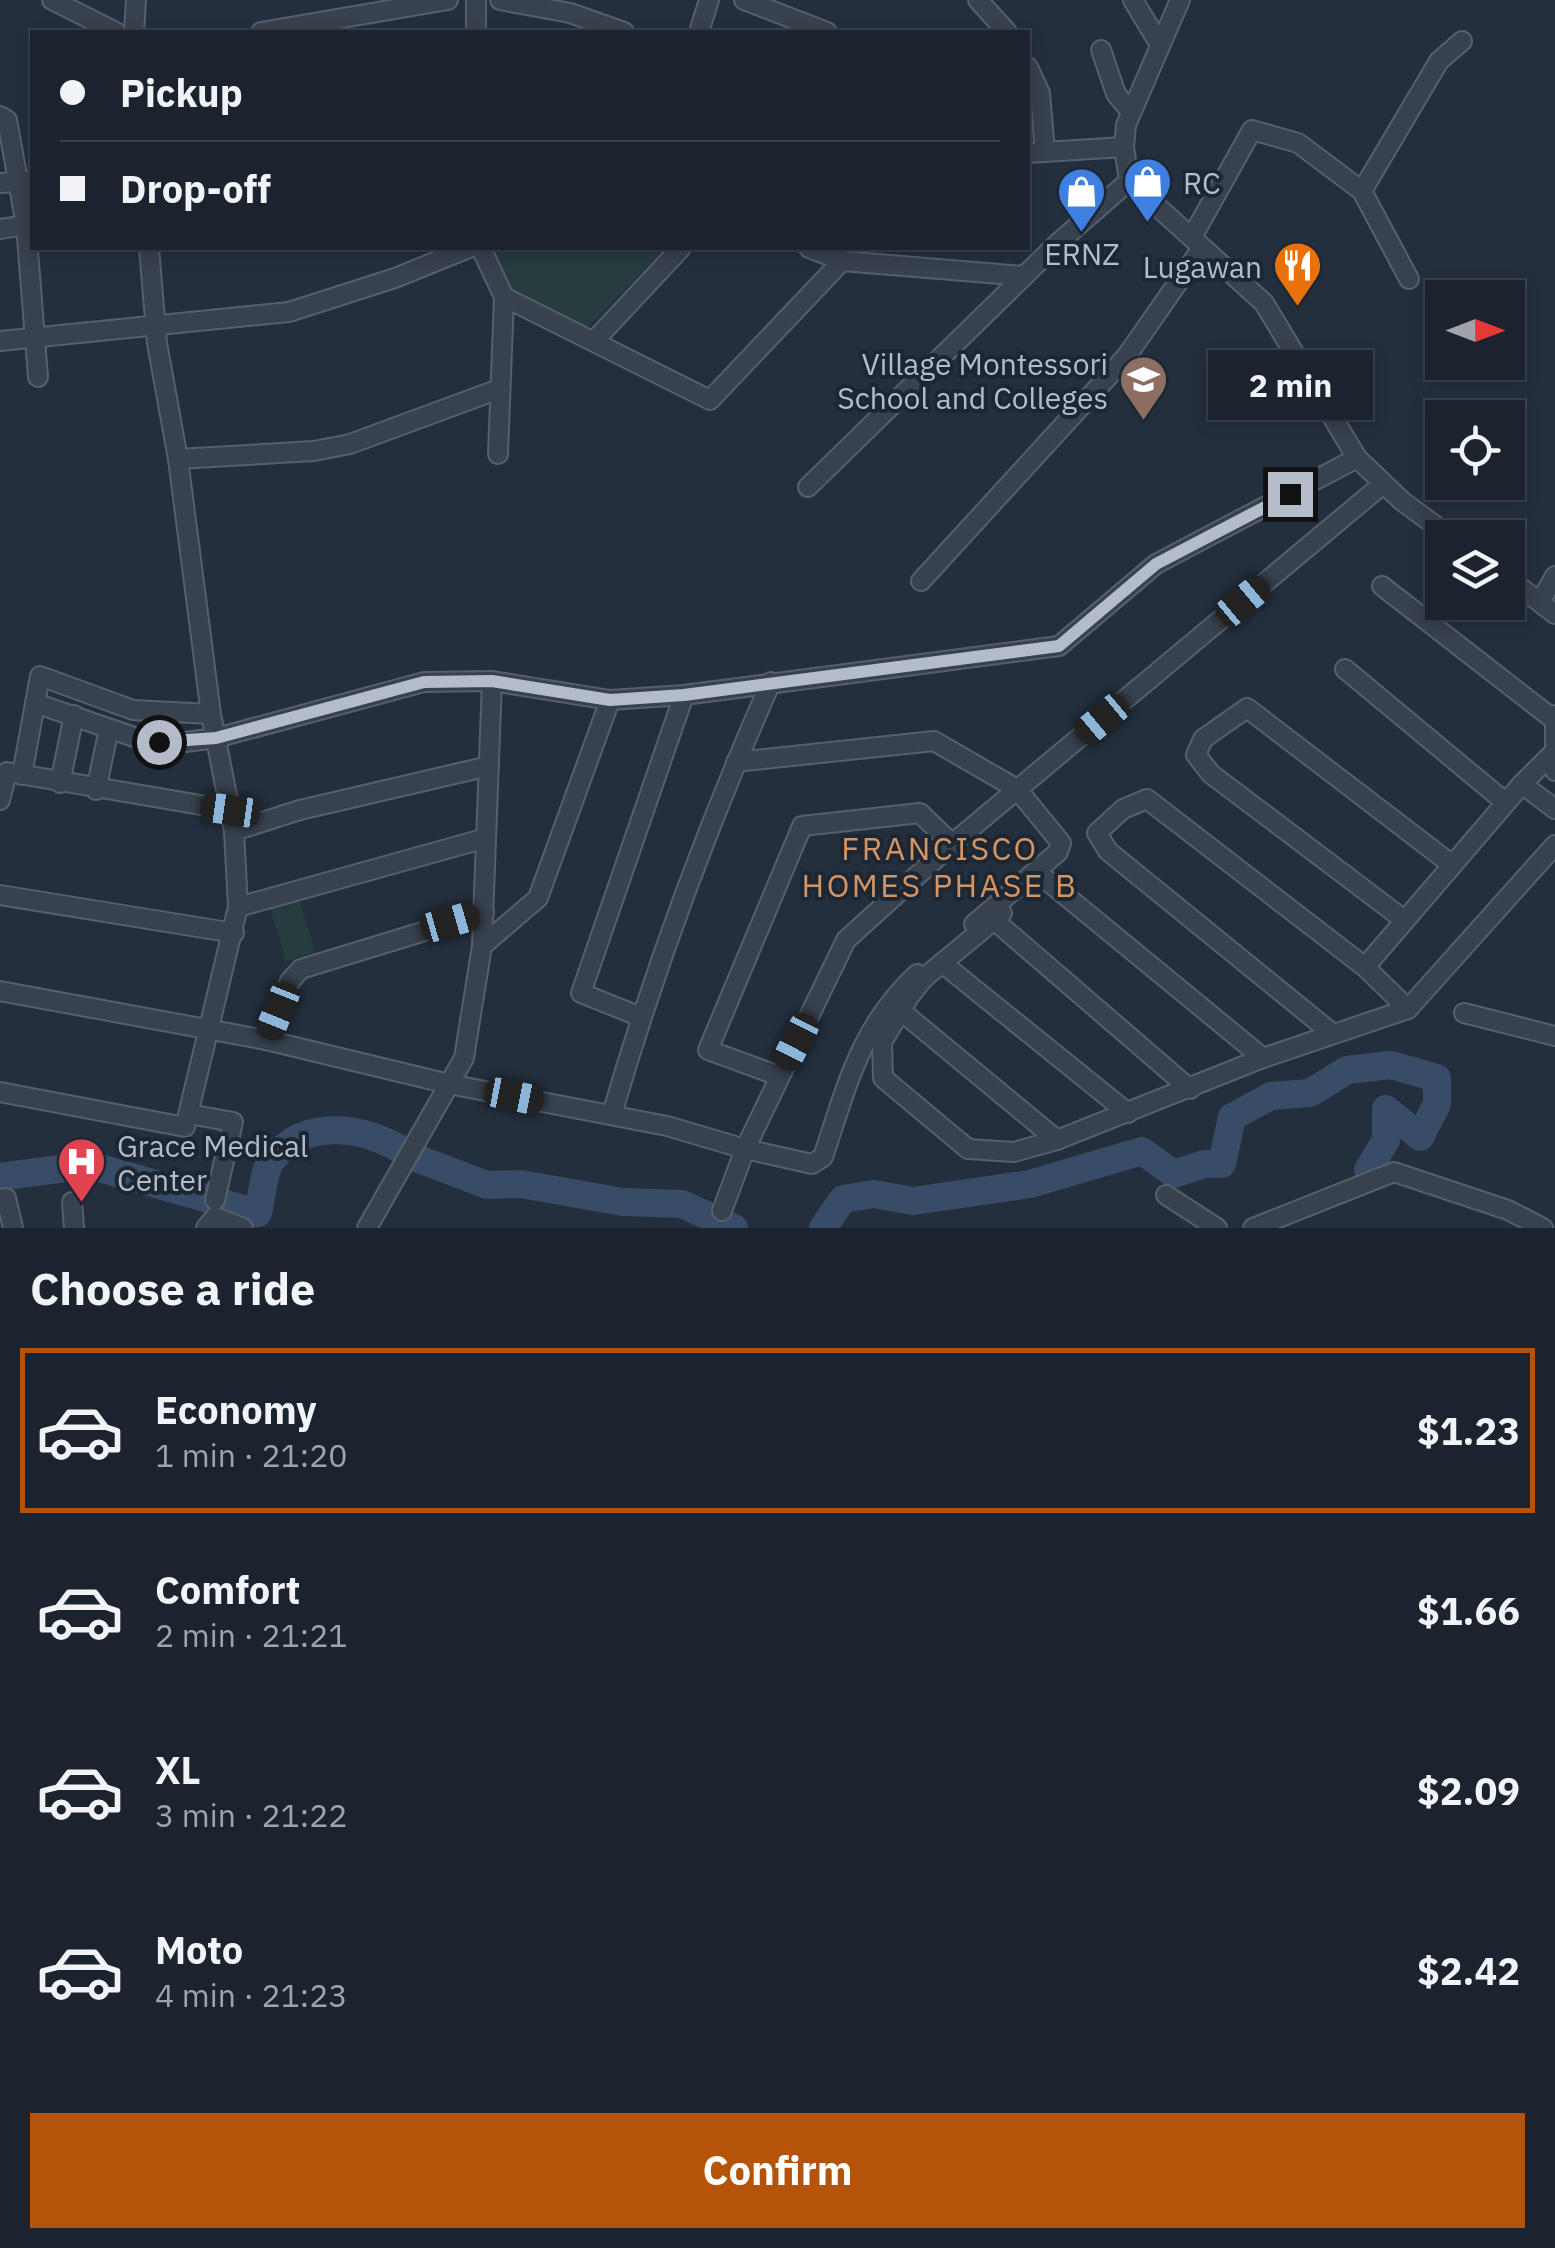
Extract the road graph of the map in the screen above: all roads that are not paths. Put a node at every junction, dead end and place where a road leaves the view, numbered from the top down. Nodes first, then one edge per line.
1 (52, 0) edge
2 (136, 0) edge
3 (448, 0) edge
4 (476, 0) edge
5 (500, 0) edge
6 (709, 0) edge
7 (744, 0) edge
8 (978, 0) edge
9 (1133, 0) edge
10 (1180, 0) edge
11 (112, 30) edge
12 (134, 30) edge
13 (272, 30) edge
14 (476, 30) edge
15 (618, 30) edge
16 (700, 30) edge
17 (822, 30) edge
18 (1005, 30) edge
19 (1462, 41) dead end
20 (1160, 44) junction
21 (1101, 50) dead end
22 (1030, 70) edge
23 (1131, 112) junction
24 (0, 116) edge
25 (1124, 148) junction
26 (1036, 153) edge
27 (26, 181) edge
28 (1130, 181) junction
29 (0, 183) edge
30 (1362, 192) junction
31 (26, 225) junction
32 (0, 229) edge
33 (1197, 243) junction
34 (149, 250) edge
35 (464, 250) edge
36 (482, 250) edge
37 (679, 250) edge
38 (814, 250) edge
39 (842, 260) junction
40 (1024, 276) junction
41 (1408, 279) dead end
42 (504, 297) junction
43 (156, 324) junction
44 (36, 336) junction
45 (0, 341) edge
46 (594, 342) junction
47 (38, 376) dead end
48 (498, 389) junction
49 (498, 454) dead end
50 (1357, 458) junction
51 (178, 459) junction
52 (1382, 484) junction
53 (808, 487) dead end
54 (1429, 520) edge
55 (1555, 576) edge
56 (922, 581) dead end
57 (1382, 586) dead end
58 (1525, 591) edge
59 (1548, 608) edge
60 (1345, 668) dead end
61 (492, 681) junction
62 (771, 682) junction
63 (684, 695) junction
64 (610, 700) junction
65 (35, 703) junction
66 (212, 714) junction
67 (74, 715) junction
68 (1554, 717) edge
69 (109, 728) junction
70 (216, 738) junction
71 (736, 762) junction
72 (1553, 762) edge
73 (489, 766) junction
74 (22, 775) junction
75 (60, 782) junction
76 (1522, 784) junction
77 (1017, 789) junction
78 (96, 790) junction
79 (0, 800) edge
80 (1505, 802) junction
81 (230, 810) junction
82 (1555, 810) edge
83 (234, 831) junction
84 (486, 838) junction
85 (952, 844) junction
86 (1555, 845) edge
87 (1450, 864) junction
88 (0, 895) edge
89 (238, 907) junction
90 (484, 913) junction
91 (994, 920) junction
92 (1403, 920) junction
93 (234, 932) junction
94 (482, 946) junction
95 (942, 963) junction
96 (1365, 967) junction
97 (0, 991) edge
98 (1408, 1009) junction
99 (901, 1011) junction
100 (1464, 1012) dead end
101 (640, 1017) junction
102 (1553, 1029) edge
103 (211, 1030) junction
104 (1333, 1034) junction
105 (266, 1040) junction
106 (1263, 1058) junction
107 (779, 1076) junction
108 (449, 1084) junction
109 (1190, 1089) junction
110 (0, 1092) edge
111 (1128, 1113) junction
112 (189, 1114) junction
113 (612, 1114) junction
114 (1058, 1140) junction
115 (745, 1149) junction
116 (1166, 1195) dead end
117 (0, 1199) edge
118 (215, 1200) dead end
119 (72, 1202) dead end
120 (722, 1211) dead end
121 (13, 1228) edge
122 (74, 1228) edge
123 (206, 1228) edge
124 (243, 1228) edge
125 (367, 1228) edge
126 (1217, 1228) edge
127 (1253, 1228) edge
128 (1543, 1228) edge

1 - 11 street
2 - 12 street
3 - 13 street
4 - 14 street
5 - 15 street
6 - 16 street
7 - 17 street
8 - 18 street
9 - 20 street
10 - 20 street
19 - 30 street
20 - 23 street
21 - 23 street
22 - 26 street
23 - 25 street
24 - 27 street
25 - 26 street
25 - 28 street
27 - 29 street
27 - 31 street
28 - 33 street
28 - 40 street
30 - 33 street
30 - 41 street
31 - 32 street
31 - 44 street
33 - 50 street
33 - 56 street
34 - 43 street
35 - 43 street
36 - 42 street
37 - 46 street
38 - 39 street
39 - 40 street
39 - 46 street
40 - 53 street
42 - 46 street
42 - 48 street
43 - 44 street
43 - 51 street
44 - 45 street
44 - 47 street
48 - 49 street
48 - 51 street
50 - 52 street
50 - 62 street
51 - 66 street
52 - 54 street
52 - 77 street
55 - 59 street
57 - 68 street
58 - 59 street
60 - 80 street
61 - 64 street
61 - 70 street
61 - 73 street
62 - 63 street
62 - 71 street
63 - 64 street
63 - 101 street
64 - 94 street
65 - 66 street
65 - 67 street
65 - 74 street
66 - 70 street
67 - 69 street
67 - 75 street
68 - 72 street
69 - 70 street
69 - 78 street
70 - 81 street
71 - 77 street
71 - 101 street
72 - 76 street
73 - 83 street
73 - 84 street
74 - 75 street
74 - 79 street
75 - 78 street
76 - 80 street
76 - 82 street
77 - 85 street
77 - 115 street
78 - 81 street
80 - 87 street
81 - 83 street
83 - 89 street
84 - 89 street
84 - 90 street
85 - 107 street
85 - 107 street
86 - 98 street
87 - 92 street
87 - 92 street
88 - 93 street
89 - 93 street
90 - 94 street
90 - 105 street
91 - 95 street
91 - 106 street
91 - 109 street
92 - 96 street
93 - 103 street
94 - 108 street
95 - 99 street
95 - 111 street
96 - 98 street
96 - 104 street
97 - 103 street
98 - 104 street
99 - 114 street
99 - 114 street
100 - 102 street
101 - 113 street
103 - 105 street
103 - 112 street
104 - 106 street
105 - 108 street
106 - 109 street
107 - 115 street
108 - 113 street
108 - 125 street
109 - 111 street
110 - 112 street
111 - 114 street
112 - 118 street
113 - 115 street
115 - 120 street
116 - 126 street
117 - 121 street
119 - 122 street
123 - 124 street
127 - 128 street

